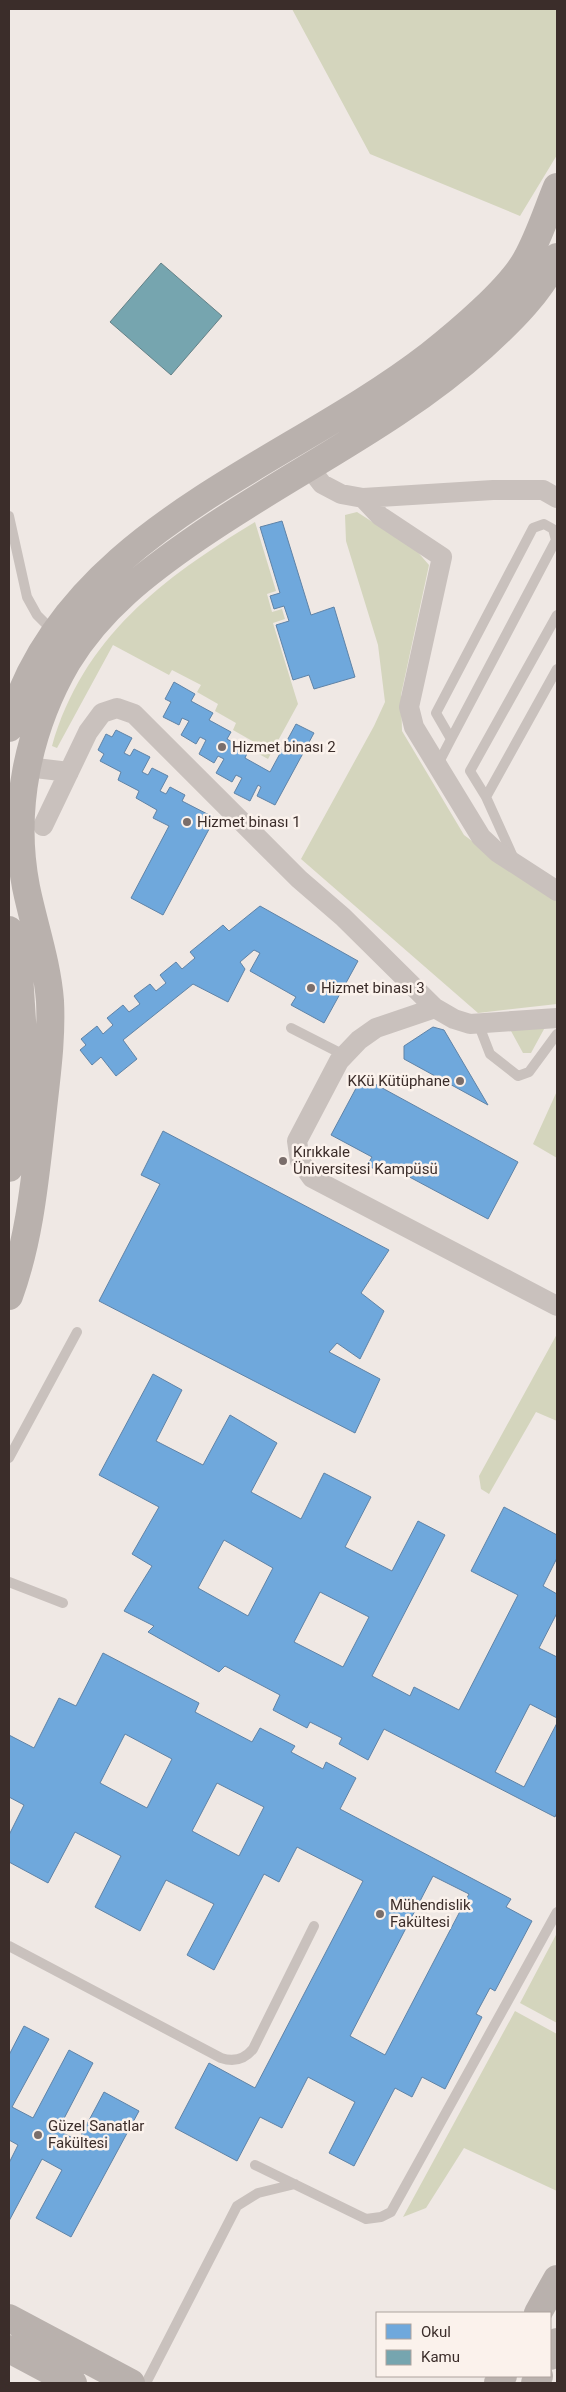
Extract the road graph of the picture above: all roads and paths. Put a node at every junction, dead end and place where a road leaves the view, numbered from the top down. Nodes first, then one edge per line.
1 (557, 187) edge
2 (557, 257) edge
3 (294, 443) junction
4 (309, 467) junction
5 (363, 498) junction
6 (557, 498) edge
7 (9, 516) edge
8 (557, 615) edge
9 (54, 632) junction
10 (77, 647) junction
11 (557, 669) edge
12 (9, 728) edge
13 (451, 739) junction
14 (18, 765) edge
15 (437, 766) junction
16 (69, 772) junction
17 (486, 797) junction
18 (44, 826) dead end
19 (517, 865) junction
20 (557, 891) edge
21 (9, 930) edge
22 (435, 1008) junction
23 (557, 1018) edge
24 (478, 1023) junction
25 (291, 1028) dead end
26 (557, 1034) edge
27 (344, 1055) junction
28 (9, 1168) edge
29 (9, 1296) edge
30 (557, 1306) edge
31 (77, 1332) dead end
32 (9, 1458) edge
33 (9, 1582) edge
34 (63, 1604) dead end
35 (557, 1912) edge
36 (314, 1926) dead end
37 (9, 1946) edge
38 (255, 2165) dead end
39 (295, 2184) junction
40 (557, 2279) edge
41 (539, 2312) edge
42 (9, 2318) edge
43 (557, 2342) edge
44 (9, 2349) edge
45 (551, 2354) edge
46 (73, 2383) edge
47 (131, 2383) edge
48 (146, 2383) edge

1 - 3 street
2 - 4 street
3 - 4 street
3 - 9 street
4 - 5 street
4 - 10 street
5 - 6 street
5 - 15 street
7 - 9 lane
8 - 17 lane
9 - 10 street
9 - 12 street
10 - 14 street
11 - 17 lane
13 - 13 lane
13 - 15 lane
14 - 16 street
14 - 29 street
15 - 19 street
16 - 18 street
16 - 22 street
17 - 19 lane
19 - 20 street
21 - 28 street
22 - 24 street
22 - 27 street
23 - 24 street
24 - 26 lane
25 - 27 lane
27 - 30 street
31 - 32 lane
33 - 34 lane
35 - 39 lane
36 - 37 lane
38 - 39 lane
39 - 48 lane
40 - 41 street
42 - 47 street
43 - 45 street
44 - 46 street

